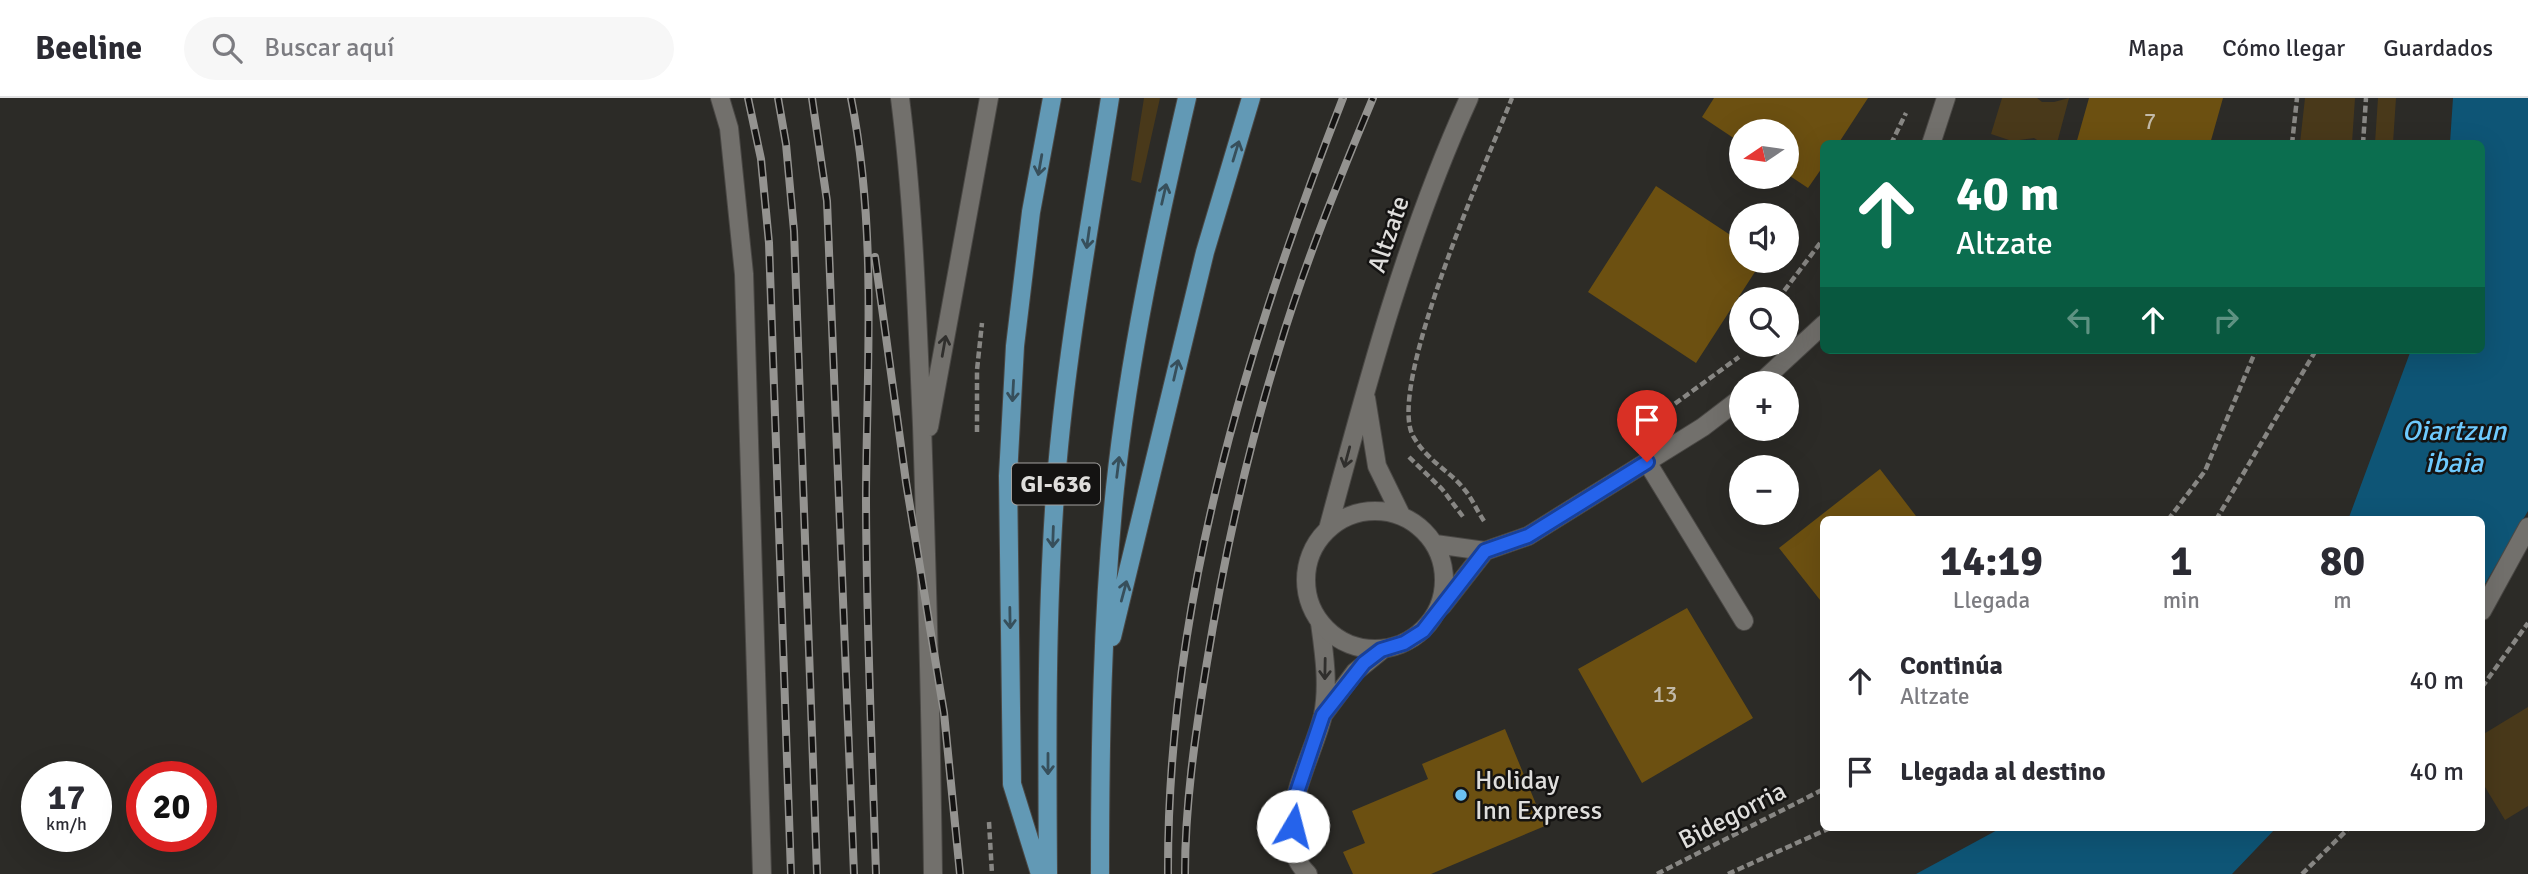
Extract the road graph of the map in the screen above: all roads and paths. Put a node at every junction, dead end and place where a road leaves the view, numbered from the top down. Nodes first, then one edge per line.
1 (720, 98) edge
2 (900, 98) edge
3 (989, 98) edge
4 (1052, 98) edge
5 (1110, 98) edge
6 (1187, 98) edge
7 (1251, 98) edge
8 (1469, 98) edge
9 (1513, 98) edge
10 (1946, 98) edge
11 (2297, 98) edge
12 (2366, 98) edge
13 (1908, 111) dead end
14 (1893, 140) edge
15 (1932, 140) edge
16 (2292, 140) edge
17 (2363, 140) edge
18 (1820, 243) edge
19 (1787, 287) edge
20 (1820, 328) edge
21 (2254, 354) edge
22 (2314, 354) edge
23 (1738, 357) edge
24 (1773, 371) edge
25 (1365, 391) junction
26 (1729, 406) edge
27 (1655, 418) dead end
28 (1404, 445) dead end
29 (923, 462) junction
30 (1647, 462) junction
31 (1401, 515) junction
32 (2171, 516) edge
33 (2218, 516) edge
34 (1464, 519) dead end
35 (1495, 520) dead end
36 (2528, 527) edge
37 (1328, 529) junction
38 (1435, 544) junction
39 (1485, 551) junction
40 (2485, 606) edge
41 (1437, 611) junction
42 (1744, 621) dead end
43 (1320, 623) junction
44 (2528, 623) edge
45 (1381, 650) junction
46 (1101, 681) junction
47 (2485, 683) edge
48 (1323, 715) junction
49 (1820, 791) edge
50 (1823, 831) edge
51 (2346, 831) edge
52 (762, 874) edge
53 (933, 874) edge
54 (1040, 874) edge
55 (1048, 874) edge
56 (1100, 874) edge
57 (1308, 874) edge
58 (1657, 874) edge
59 (1728, 874) edge
60 (2302, 874) edge

1 - 52 street
2 - 29 street
29 -> 3 street
4 -> 54 main road
5 -> 55 main road, GI-636
46 -> 6 main road, GI-636
46 -> 7 main road
8 - 25 street, Altzate
9 - 35 path
10 - 15 street
11 - 16 path
12 - 17 path
13 - 14 path
18 - 19 path
20 - 24 street
21 - 32 path
22 - 33 path
23 - 27 path
25 - 31 street, Altzate
25 -> 37 street, Altzate
26 - 30 street
28 - 34 path
29 - 53 street
30 - 39 street
30 - 42 street
31 - 37 street
31 - 38 street
36 - 40 street
37 - 43 street
38 - 39 street
38 - 41 street
39 - 41 street
41 - 45 street
43 - 45 street
43 -> 48 street
44 - 47 path
45 - 48 street
46 - 56 main road, GI-636
48 - 57 street
49 - 58 path, Bidegorria
50 - 59 path
51 - 60 path

